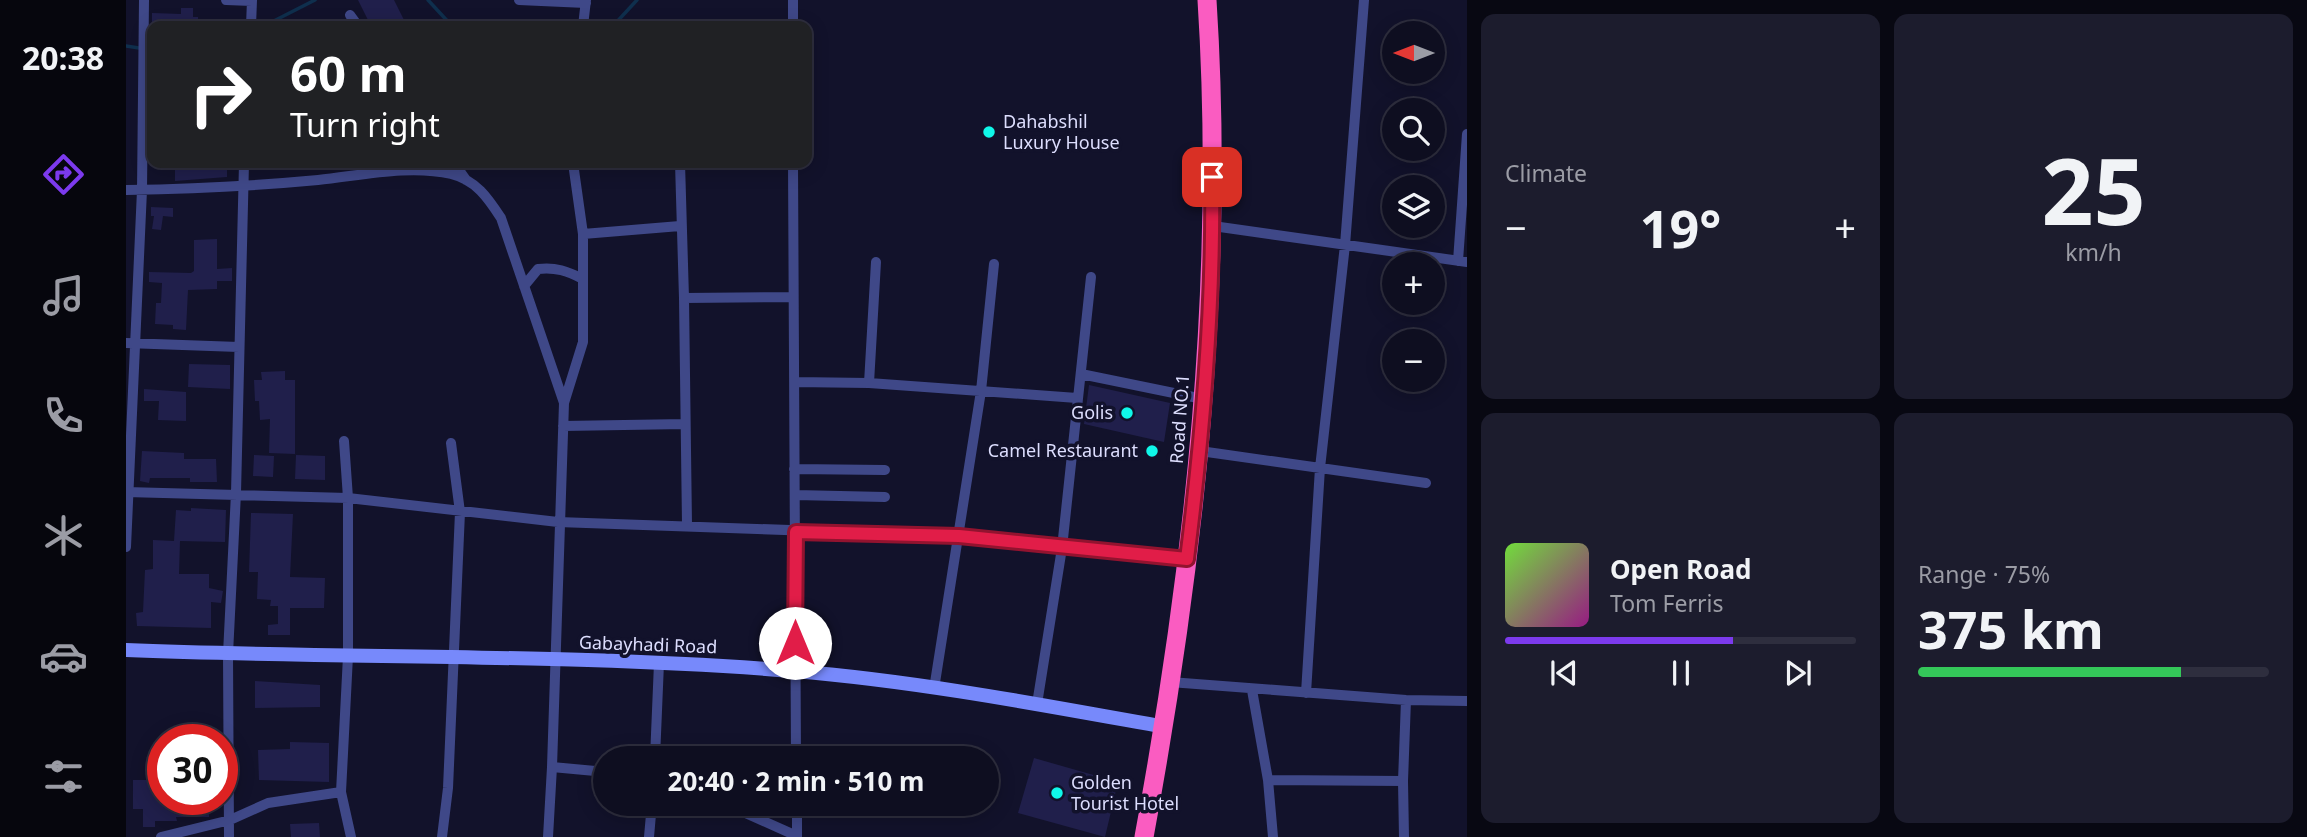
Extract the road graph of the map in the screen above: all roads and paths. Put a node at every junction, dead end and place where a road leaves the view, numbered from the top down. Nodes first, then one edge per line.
1 (144, 0) edge
2 (226, 0) edge
3 (519, 0) edge
4 (793, 0) edge
5 (1207, 0) edge
6 (1364, 0) edge
7 (252, 1) edge
8 (586, 2) edge
9 (350, 15) dead end
10 (251, 21) edge
11 (354, 21) edge
12 (584, 21) edge
13 (793, 21) edge
14 (1467, 134) edge
15 (244, 168) edge
16 (458, 168) edge
17 (574, 168) edge
18 (680, 168) edge
19 (793, 168) edge
20 (466, 180) junction
21 (243, 187) junction
22 (126, 190) edge
23 (142, 190) junction
24 (680, 226) junction
25 (1213, 226) junction
26 (583, 234) junction
27 (1345, 245) junction
28 (876, 262) dead end
29 (1463, 262) edge
30 (994, 264) dead end
31 (1091, 277) dead end
32 (583, 279) junction
33 (524, 285) junction
34 (793, 297) junction
35 (684, 298) junction
36 (130, 343) edge
37 (239, 346) junction
38 (1081, 374) junction
39 (795, 382) junction
40 (869, 383) junction
41 (981, 391) junction
42 (1077, 398) junction
43 (1203, 398) junction
44 (564, 403) junction
45 (684, 424) junction
46 (563, 426) junction
47 (344, 441) dead end
48 (451, 443) dead end
49 (1200, 451) junction
50 (1320, 468) junction
51 (794, 469) junction
52 (885, 470) dead end
53 (1426, 483) dead end
54 (128, 492) edge
55 (236, 493) junction
56 (795, 495) junction
57 (885, 497) dead end
58 (348, 498) junction
59 (460, 512) junction
60 (558, 522) junction
61 (687, 525) junction
62 (796, 532) junction
63 (959, 536) junction
64 (126, 547) edge
65 (1062, 548) junction
66 (1187, 559) junction
67 (126, 650) edge
68 (228, 654) junction
69 (348, 656) junction
70 (454, 658) junction
71 (556, 662) junction
72 (659, 663) junction
73 (795, 671) junction
74 (1170, 682) junction
75 (934, 689) junction
76 (1252, 690) junction
77 (1306, 693) junction
78 (1406, 700) junction
79 (1467, 701) edge
80 (1037, 704) junction
81 (1165, 727) junction
82 (656, 746) edge
83 (796, 746) edge
84 (552, 768) junction
85 (593, 771) edge
86 (1268, 780) junction
87 (1403, 781) junction
88 (341, 792) junction
89 (651, 816) edge
90 (751, 816) edge
91 (797, 816) edge
92 (230, 820) junction
93 (161, 837) edge
94 (229, 837) edge
95 (351, 837) edge
96 (442, 837) edge
97 (548, 837) edge
98 (649, 837) edge
99 (797, 837) edge
100 (1144, 837) edge
101 (1273, 837) edge
102 (1404, 837) edge

1 - 23 street
2 - 7 street
3 - 8 street
4 - 13 street
5 - 25 highway, Road NO.1
6 - 27 street
7 - 10 street
8 - 12 street
9 - 11 street
14 - 29 street
15 - 21 street
16 - 20 street
17 - 26 street
18 - 24 street
19 - 34 street
20 - 21 street
20 - 33 street
21 - 23 street
21 - 37 street
22 - 23 street
23 - 36 street
24 - 26 street
24 - 35 street
25 - 27 street
25 - 43 highway, Road NO.1
26 - 32 street
27 - 29 street
27 - 50 street
28 - 40 street
30 - 41 street
31 - 38 street
32 - 33 street
32 - 44 street
33 - 44 street
34 - 35 street
34 - 39 street
35 - 45 street
36 - 37 street
36 - 54 street
37 - 55 street
38 - 42 street
38 - 43 street
39 - 40 street
39 - 51 street
40 - 41 street
41 - 42 street
41 - 63 street
42 - 65 street
43 - 49 highway, Road NO.1
44 - 46 street
45 - 46 street
45 - 61 street
46 - 60 street
47 - 58 street
48 - 59 street
49 - 50 street
49 - 66 highway, Road NO.1
50 - 53 street
50 - 77 street
51 - 52 street
51 - 56 street
54 - 55 street
54 - 64 street
55 - 58 street
55 - 68 street
56 - 57 street
56 - 62 street
58 - 59 street
58 - 69 street
59 - 60 street
59 - 70 street
60 - 61 street
60 - 71 street
61 - 62 street
62 - 63 street
62 - 73 street
63 - 65 street
63 - 75 street
65 - 66 street
65 - 80 street
66 - 74 highway, Road NO.1
67 - 68 street, Gabayhadi Road
68 - 69 street, Gabayhadi Road
68 - 92 street
69 - 70 street, Gabayhadi Road
69 - 88 street
70 - 71 street, Gabayhadi Road
70 - 96 street
71 - 72 street, Gabayhadi Road
71 - 84 street
72 - 73 street, Gabayhadi Road
72 - 82 street
73 - 75 street, Gabayhadi Road
73 - 83 street
74 - 76 street
74 - 81 highway, Road NO.1
75 - 80 street, Gabayhadi Road
76 - 77 street
76 - 86 street
77 - 78 street
78 - 79 street
78 - 87 street
80 - 81 street, Gabayhadi Road
81 - 100 highway, Road NO.1
84 - 85 street
84 - 97 street
86 - 87 street
86 - 101 street
87 - 102 street
88 - 92 street
88 - 95 street
89 - 98 street
90 - 99 street
91 - 99 street
92 - 93 street
92 - 94 street

